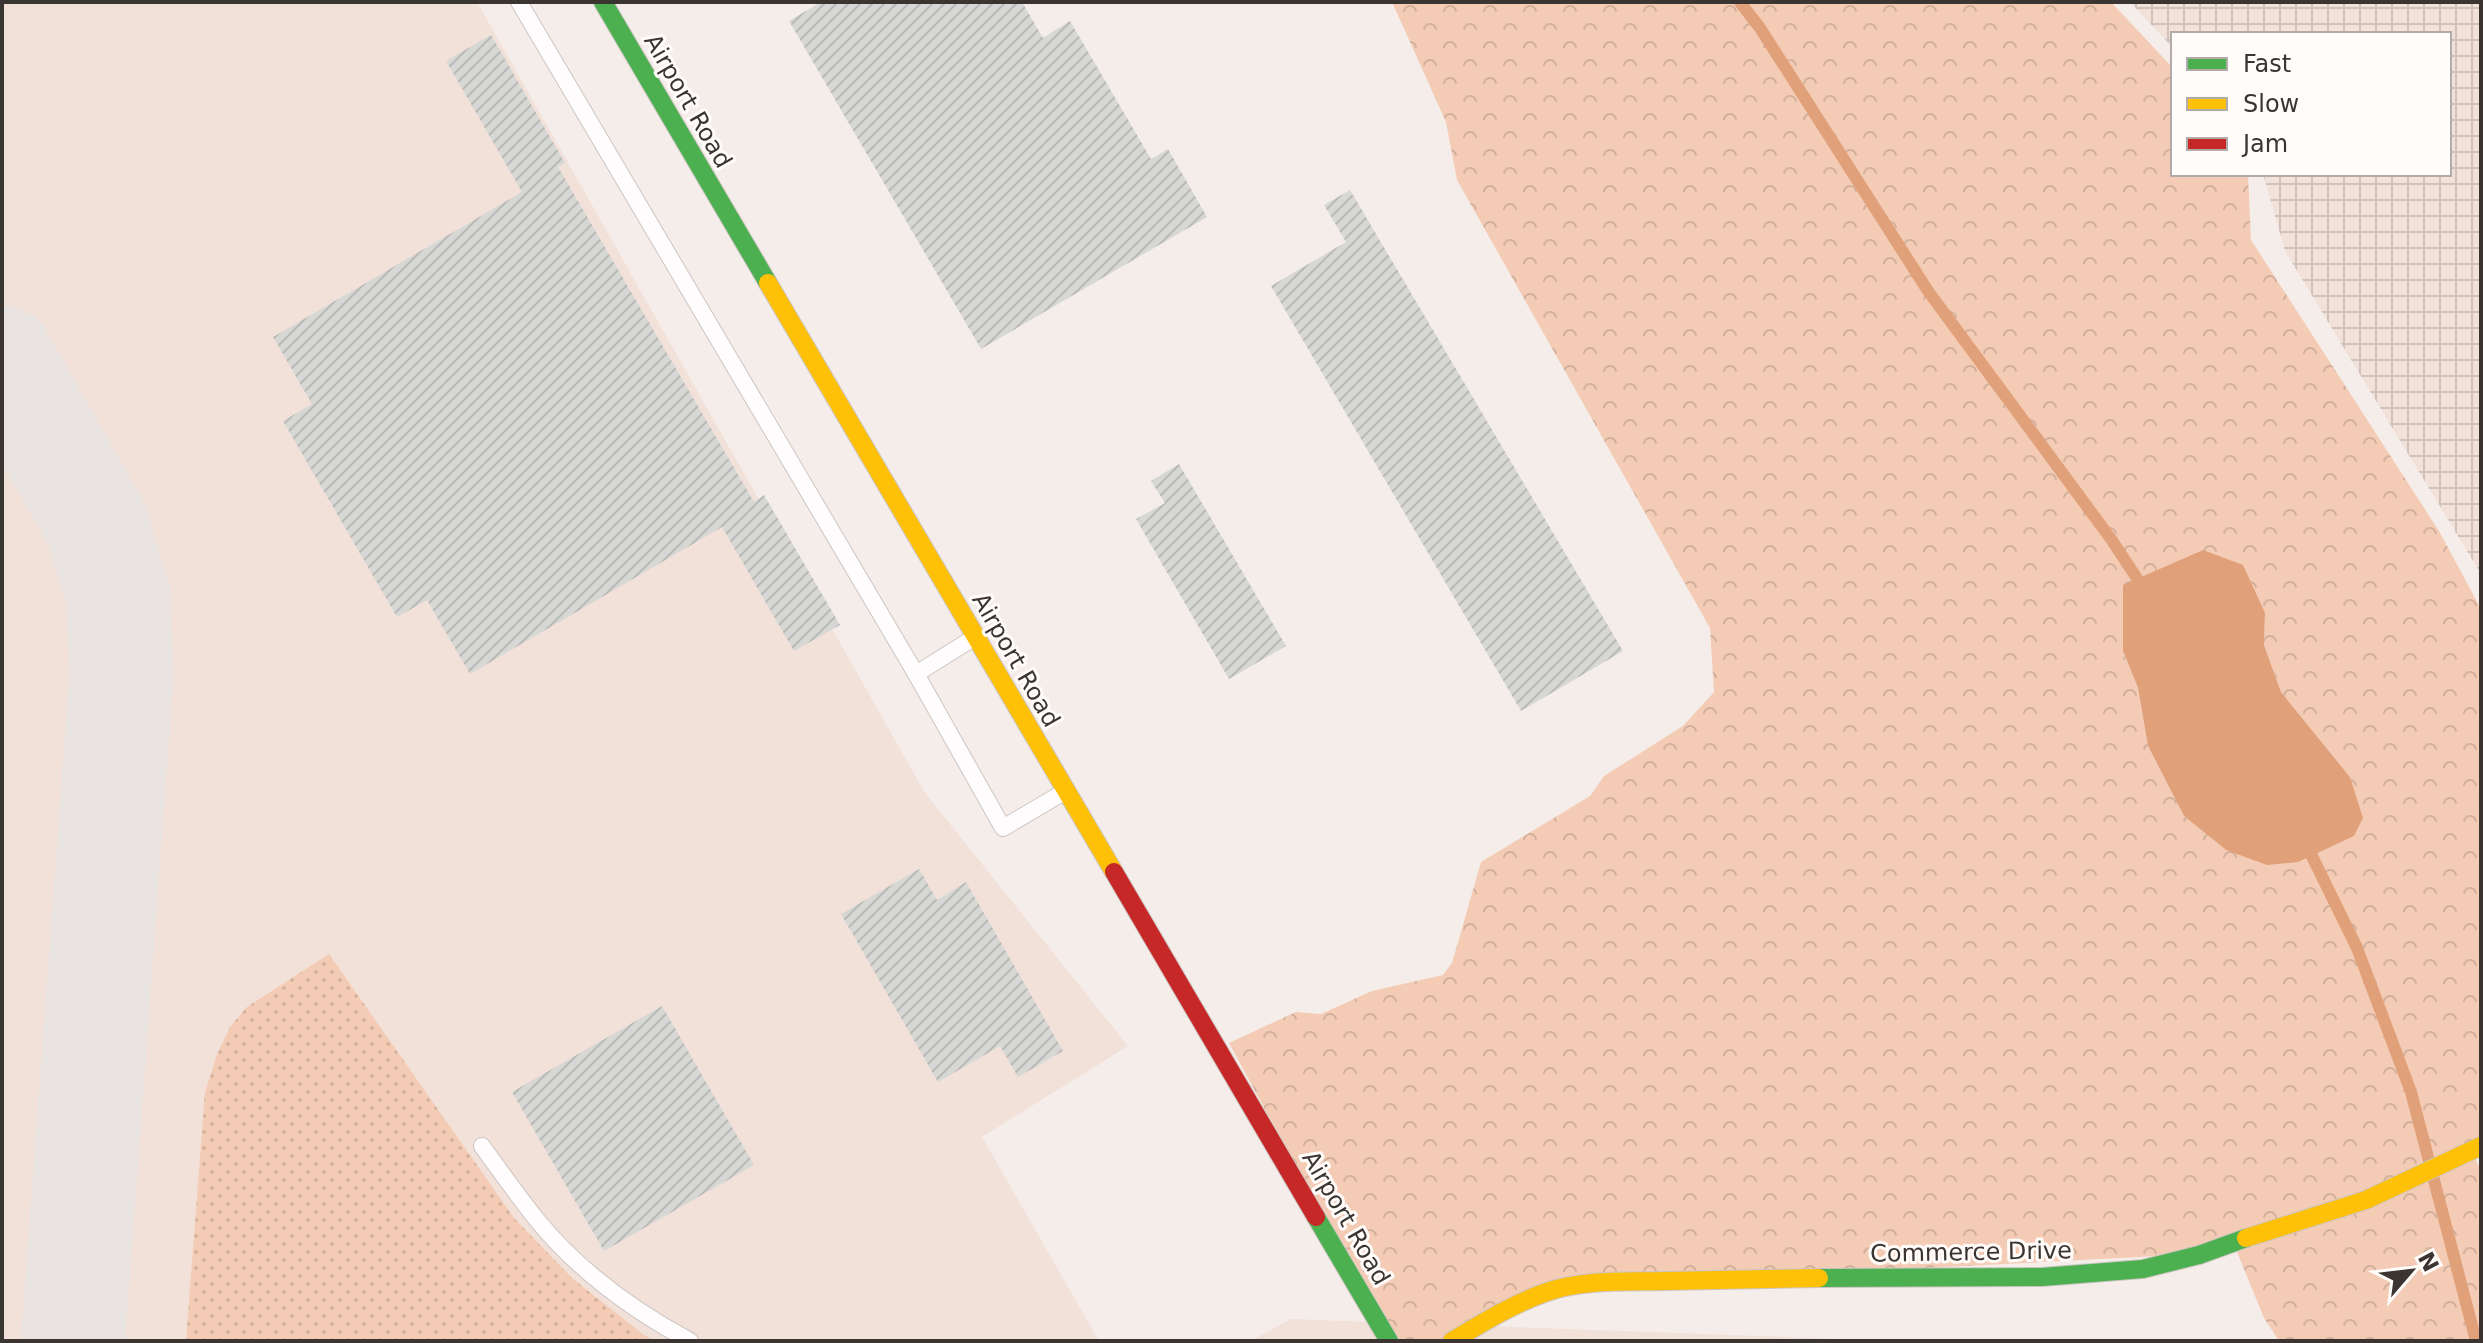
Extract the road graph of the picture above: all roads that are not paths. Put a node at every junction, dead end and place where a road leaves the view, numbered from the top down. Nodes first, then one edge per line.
1 (519, 2) edge
2 (603, 2) edge
3 (976, 637) junction
4 (916, 674) junction
5 (1065, 791) junction
6 (482, 1146) dead end
7 (2481, 1146) edge
8 (690, 1341) edge
9 (1389, 1341) edge
10 (1452, 1341) edge

1 - 4 lane
2 - 3 main road, Airport Road
3 - 4 lane
3 - 5 main road, Airport Road
4 - 5 lane
5 - 9 main road, Airport Road
6 - 8 lane
7 - 10 main road, Commerce Drive

